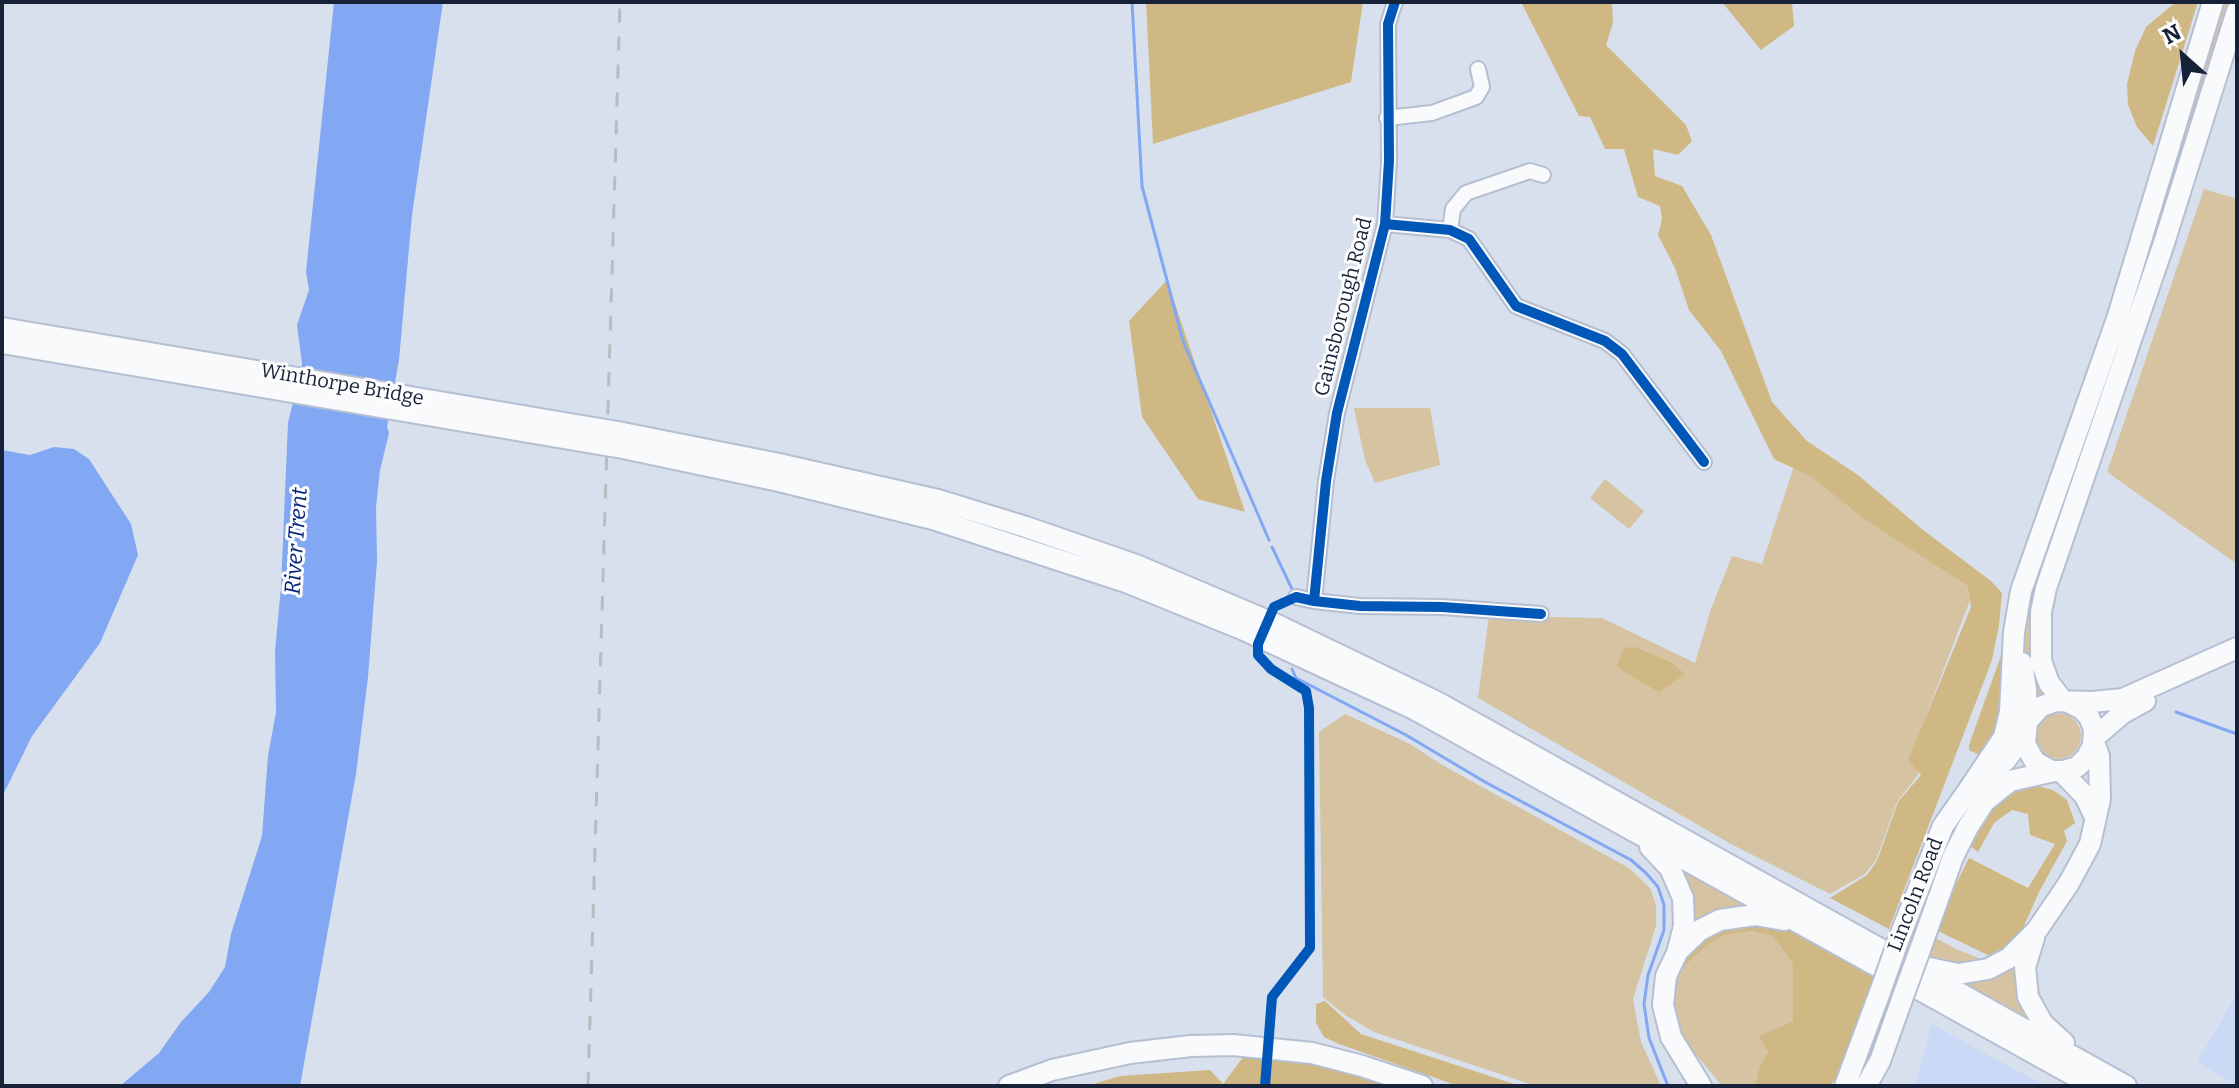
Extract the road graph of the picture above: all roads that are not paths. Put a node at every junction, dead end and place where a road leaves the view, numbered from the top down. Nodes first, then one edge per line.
1 (1395, 2) edge
2 (2213, 2) edge
3 (2237, 11) edge
4 (1478, 69) dead end
5 (1387, 118) junction
6 (1543, 175) dead end
7 (1385, 224) junction
8 (1450, 230) junction
9 (2, 328) edge
10 (42, 342) junction
11 (2, 343) edge
12 (1704, 462) dead end
13 (1296, 597) dead end
14 (1314, 601) junction
15 (2017, 612) junction
16 (1541, 614) dead end
17 (1272, 632) junction
18 (2237, 648) edge
19 (2237, 661) edge
20 (2065, 702) junction
21 (2026, 724) junction
22 (2094, 740) junction
23 (2058, 771) junction
24 (1965, 795) junction
25 (2095, 817) junction
26 (1613, 818) junction
27 (1803, 924) junction
28 (2037, 930) junction
29 (1677, 953) junction
30 (1905, 963) junction
31 (2093, 1077) edge
32 (1009, 1086) edge
33 (1422, 1086) edge
34 (1701, 1086) edge
35 (1845, 1086) edge
36 (1866, 1086) edge
37 (2126, 1086) edge

1 - 5 street, Gainsborough Road
2 - 15 highway
3 - 20 highway
4 - 5 street
5 - 7 street, Gainsborough Road
6 - 8 street
7 - 8 street
7 - 14 street, Gainsborough Road
8 - 12 street
9 - 10 highway
10 - 11 highway
10 - 17 highway, Winthorpe Bridge
13 - 14 street
14 - 16 street
15 - 21 highway
15 - 24 highway
17 - 26 highway
17 - 30 highway
18 - 20 highway
19 - 22 highway
20 - 21 highway
20 - 22 highway
21 - 23 highway
21 - 24 highway, Lincoln Road
22 - 23 highway
22 - 25 highway
23 - 25 highway
23 - 36 highway, Lincoln Road, bridge
24 - 35 highway, Lincoln Road, bridge
25 - 28 highway
26 - 27 highway
26 - 29 highway
27 - 29 highway
27 - 31 highway
28 - 30 highway
28 - 31 highway
29 - 34 highway
30 - 31 highway
31 - 37 highway
32 - 33 highway

